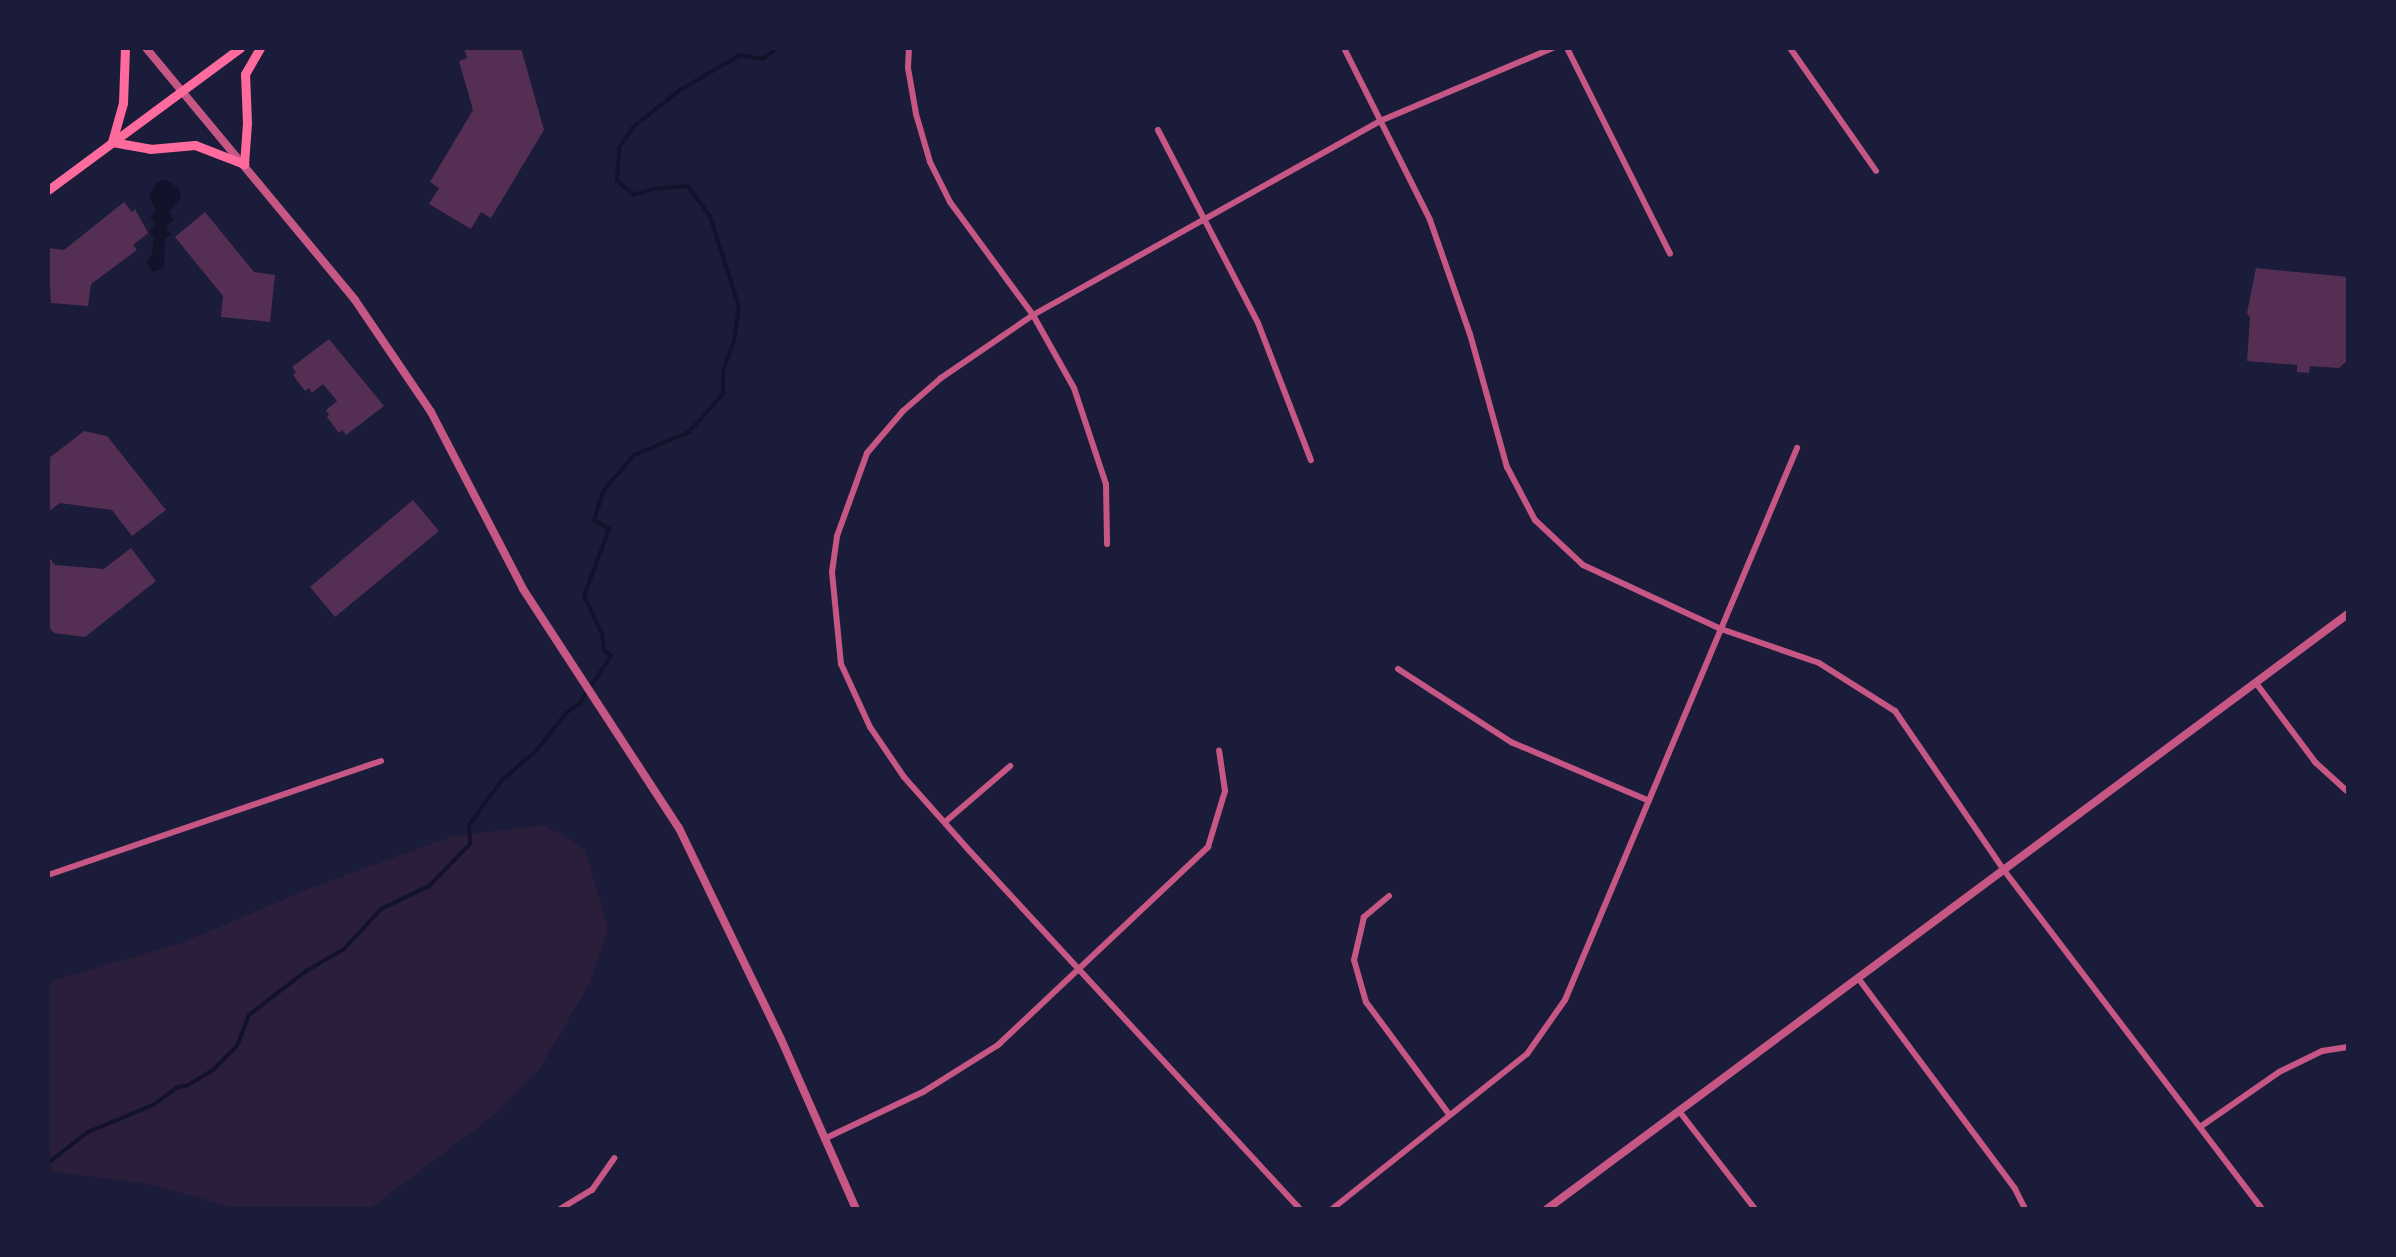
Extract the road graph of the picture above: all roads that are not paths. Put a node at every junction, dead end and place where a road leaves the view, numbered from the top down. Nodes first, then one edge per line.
1 (125, 48) edge
2 (146, 48) edge
3 (240, 48) edge
4 (260, 48) edge
5 (909, 48) edge
6 (1344, 48) edge
7 (1553, 48) edge
8 (1567, 48) edge
9 (1790, 48) edge
10 (180, 90) junction
11 (1380, 121) junction
12 (1158, 130) dead end
13 (112, 142) junction
14 (244, 164) junction
15 (1876, 171) dead end
16 (48, 190) edge
17 (1205, 216) junction
18 (1670, 254) dead end
19 (1033, 315) junction
20 (1797, 448) dead end
21 (1311, 460) dead end
22 (1107, 544) dead end
23 (2348, 614) edge
24 (1721, 629) junction
25 (1398, 669) dead end
26 (2256, 683) junction
27 (1219, 750) dead end
28 (381, 761) dead end
29 (1010, 766) dead end
30 (2348, 792) edge
31 (1649, 801) junction
32 (945, 822) junction
33 (2003, 869) junction
34 (48, 875) edge
35 (1389, 896) dead end
36 (1078, 968) junction
37 (1858, 978) junction
38 (2348, 1047) edge
39 (1679, 1111) junction
40 (1449, 1114) junction
41 (2200, 1127) junction
42 (824, 1139) junction
43 (614, 1158) dead end
44 (560, 1209) edge
45 (856, 1209) edge
46 (1300, 1209) edge
47 (1332, 1209) edge
48 (1547, 1209) edge
49 (1755, 1209) edge
50 (2025, 1209) edge
51 (2262, 1209) edge

1 - 13 main road
2 - 10 street
3 - 10 main road
4 - 14 main road
5 - 19 street
6 - 11 street
7 - 11 street
8 - 18 street
9 - 15 street
10 - 13 main road
10 - 14 street
11 - 17 street
11 - 24 street
12 - 17 street
13 - 14 main road
13 - 16 main road
14 - 42 street
17 - 19 street
17 - 21 street
19 - 22 street
19 - 32 street
20 - 24 street
23 - 26 street
24 - 31 street
24 - 33 street
25 - 31 street
26 - 30 street
26 - 33 street
27 - 36 street
28 - 34 street
29 - 32 street
31 - 40 street
32 - 36 street
33 - 37 street
33 - 41 street
35 - 40 street
36 - 42 street
36 - 46 street
37 - 39 street
37 - 50 street
38 - 41 street
39 - 48 street
39 - 49 street
40 - 47 street
41 - 51 street
42 - 45 street
43 - 44 street

